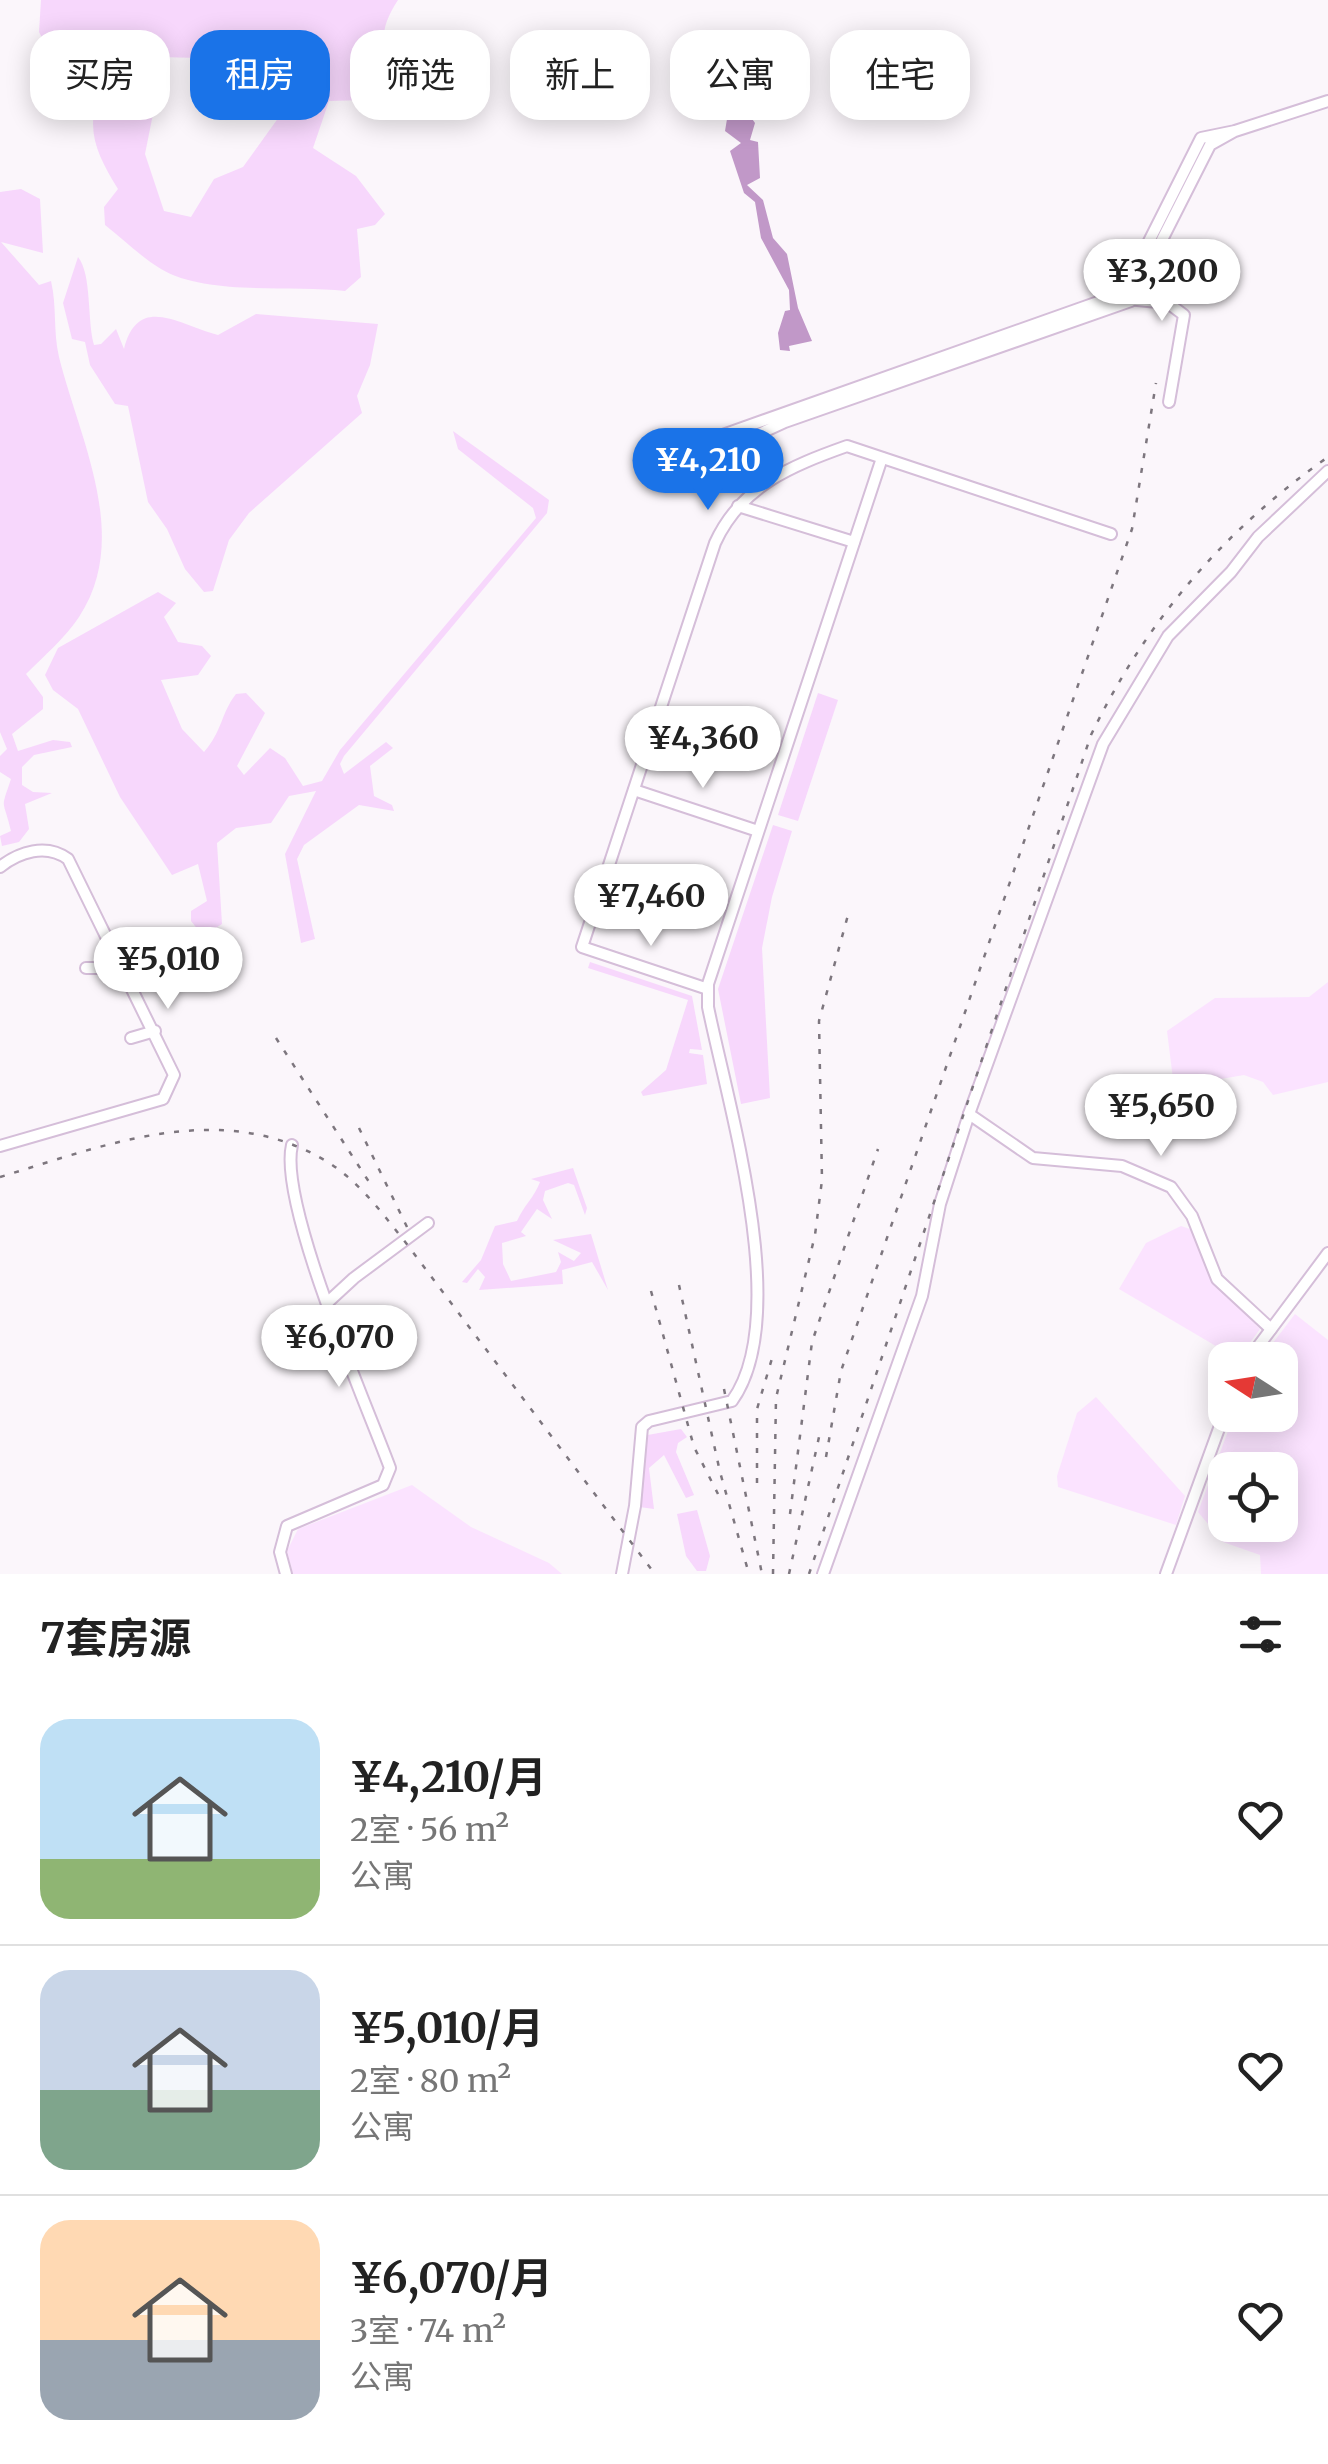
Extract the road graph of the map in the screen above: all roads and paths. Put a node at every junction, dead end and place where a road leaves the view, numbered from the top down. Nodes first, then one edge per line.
1 (1328, 100) edge
2 (1235, 132) junction
3 (1120, 290) junction
4 (1130, 304) junction
5 (1169, 402) dead end
6 (882, 458) junction
7 (1328, 471) edge
8 (738, 506) junction
9 (1111, 534) dead end
10 (854, 542) junction
11 (634, 790) junction
12 (758, 831) junction
13 (0, 867) edge
14 (86, 968) dead end
15 (124, 968) junction
16 (708, 988) junction
17 (155, 1031) junction
18 (131, 1038) dead end
19 (969, 1114) junction
20 (292, 1144) dead end
21 (0, 1146) edge
22 (428, 1223) dead end
23 (1328, 1253) edge
24 (328, 1302) junction
25 (1271, 1329) junction
26 (1261, 1342) edge
27 (1218, 1432) edge
28 (286, 1574) edge
29 (622, 1574) edge
30 (822, 1574) edge
31 (1166, 1574) edge

1 - 2 street
2 - 3 street
2 - 4 street
3 - 4 street
3 - 4 street
4 - 5 street
6 - 8 street
6 - 9 street
6 - 10 street
7 - 19 street
8 - 10 street
8 - 11 street
10 - 12 street
11 - 12 street
11 - 16 street
12 - 16 street
13 - 15 street
14 - 15 street
15 - 17 street
16 - 29 street
17 - 18 street
17 - 21 street
19 - 25 street
19 - 30 street
20 - 24 street
22 - 24 street
23 - 25 street
24 - 28 street
25 - 26 street
27 - 31 street

